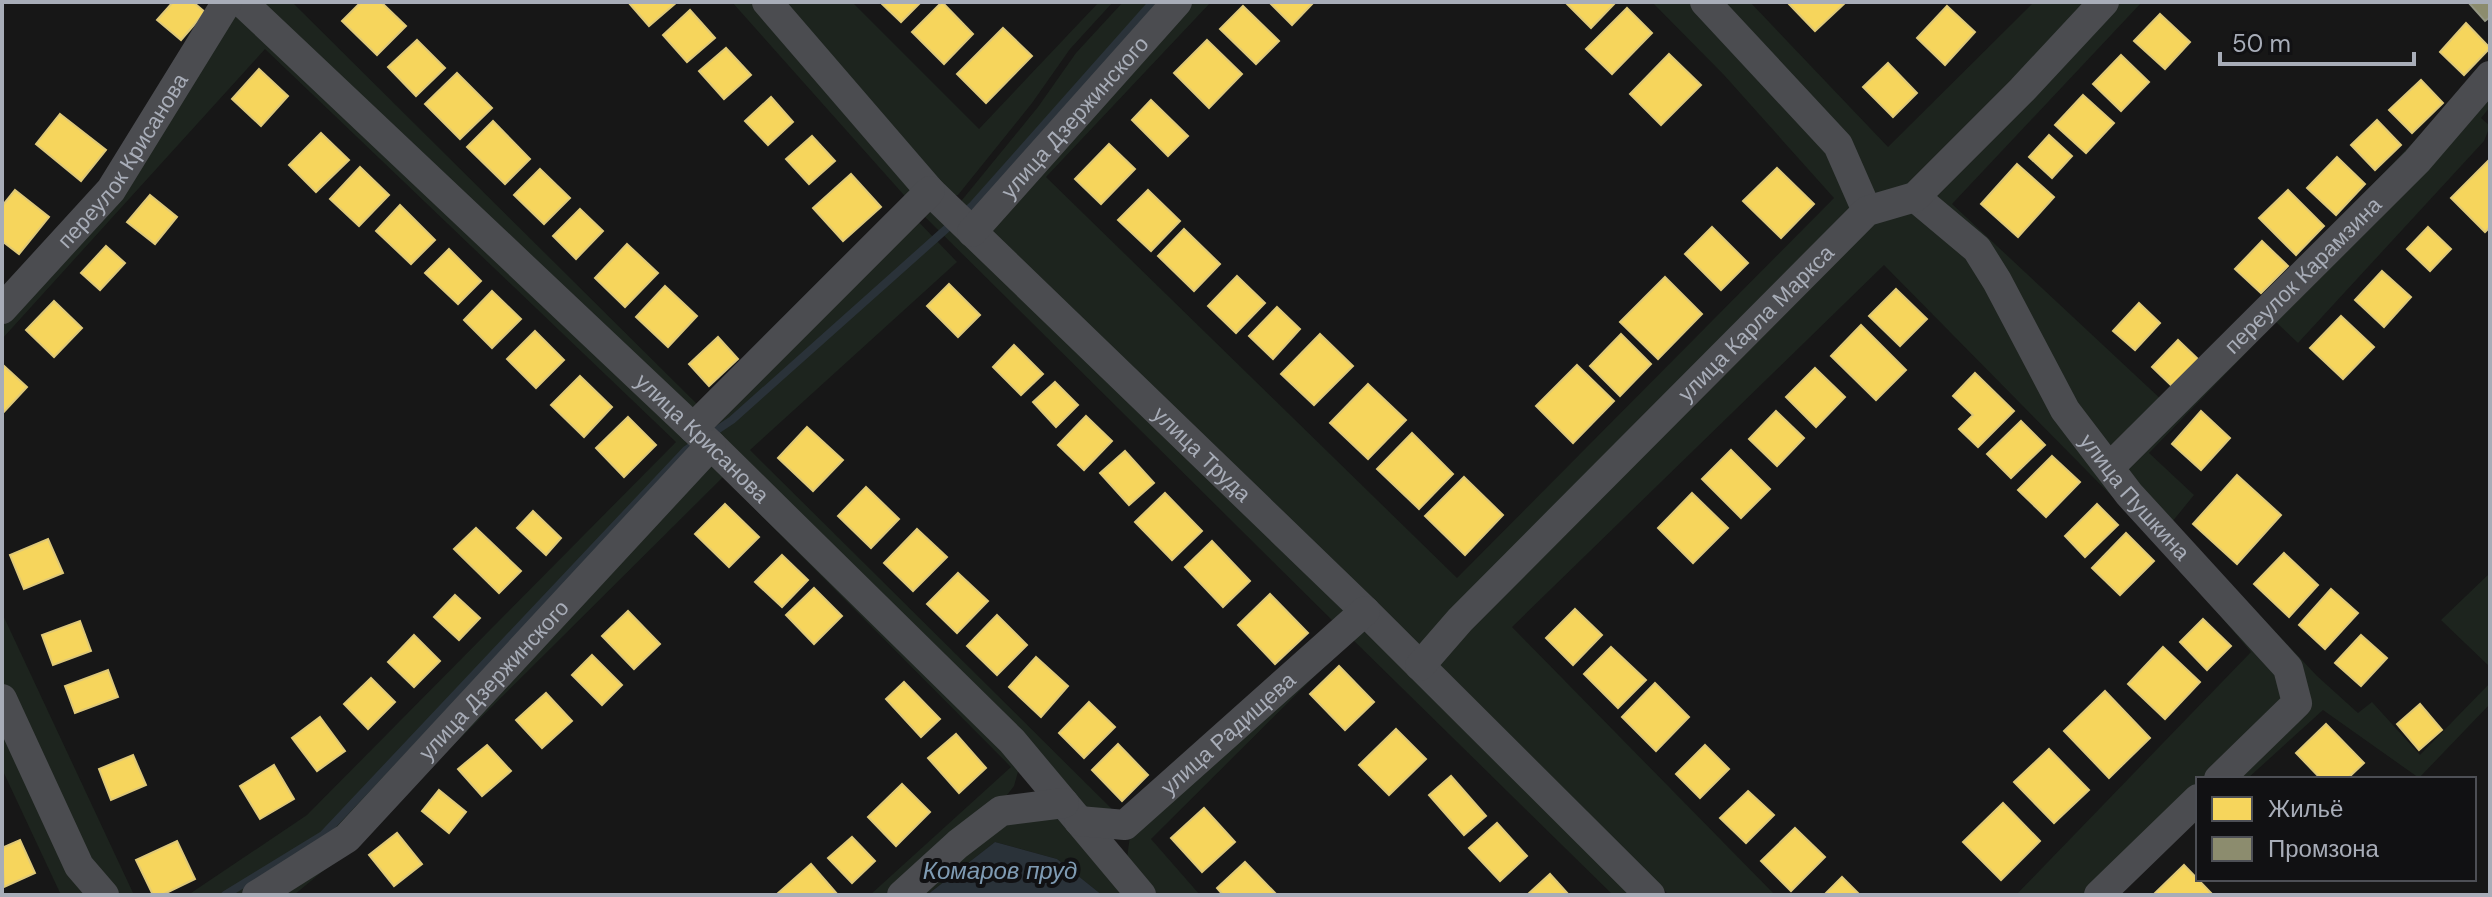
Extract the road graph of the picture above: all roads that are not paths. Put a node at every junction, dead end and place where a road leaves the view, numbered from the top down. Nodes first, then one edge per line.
1 (227, 2) edge
2 (242, 2) edge
3 (767, 2) edge
4 (1177, 2) edge
5 (1705, 2) edge
6 (2104, 2) edge
7 (2490, 76) edge
8 (930, 191) junction
9 (1915, 197) junction
10 (1867, 211) junction
11 (972, 232) junction
12 (2, 309) edge
13 (702, 436) junction
14 (2110, 467) junction
15 (1365, 611) junction
16 (1420, 666) junction
17 (2, 699) edge
18 (1027, 759) junction
19 (2221, 777) edge
20 (2196, 801) edge
21 (1001, 811) junction
22 (1071, 812) junction
23 (1125, 825) junction
24 (1116, 866) junction
25 (104, 895) edge
26 (257, 895) edge
27 (902, 895) edge
28 (1141, 895) edge
29 (1650, 895) edge
30 (2099, 895) edge

1 - 12 street, переулок Крисанова
2 - 13 street, улица Крисанова
3 - 8 street, улица Труда
4 - 11 street, улица Дзержинского
5 - 10 street
6 - 9 street, улица Карла Маркса
7 - 14 street, переулок Карамзина
8 - 11 street, улица Труда
8 - 13 street, улица Дзержинского
9 - 10 street, улица Карла Маркса
9 - 14 street, улица Пушкина
10 - 16 street, улица Карла Маркса
11 - 15 street, улица Труда
13 - 18 street, улица Крисанова
13 - 26 street, улица Дзержинского
14 - 19 street, улица Пушкина
15 - 16 street, улица Труда
15 - 23 street, улица Радищева
16 - 29 street, улица Труда
17 - 25 street
18 - 21 street
18 - 22 street, улица Крисанова
20 - 30 street
21 - 22 street
21 - 27 street
22 - 23 street
22 - 24 street, улица Крисанова
23 - 24 street
24 - 28 street, улица Крисанова

